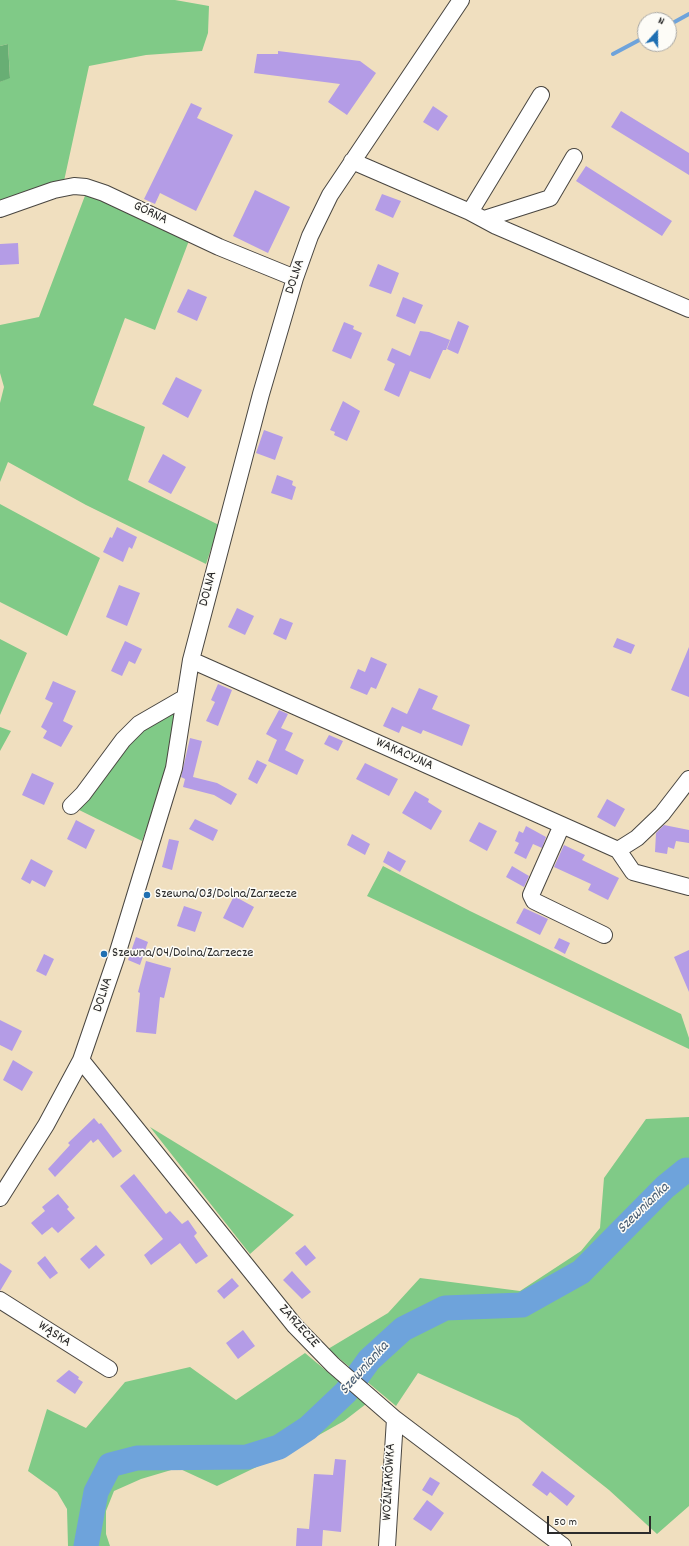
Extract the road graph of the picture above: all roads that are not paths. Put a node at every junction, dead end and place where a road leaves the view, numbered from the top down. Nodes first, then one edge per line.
1 (461, 0) edge
2 (541, 95) dead end
3 (574, 157) dead end
4 (352, 161) junction
5 (0, 209) edge
6 (477, 215) junction
7 (295, 278) junction
8 (689, 309) edge
9 (191, 660) junction
10 (184, 698) junction
11 (689, 780) edge
12 (71, 806) dead end
13 (562, 825) junction
14 (618, 850) junction
15 (689, 887) edge
16 (604, 935) dead end
17 (81, 1060) junction
18 (0, 1198) edge
19 (0, 1300) edge
20 (109, 1370) dead end
21 (395, 1419) junction
22 (387, 1546) edge
23 (563, 1546) edge

1 - 4 street, DOLNA
2 - 6 street
3 - 6 street
4 - 6 street
4 - 7 street, DOLNA
5 - 7 street, GÓRNA
6 - 8 street
7 - 9 street, DOLNA
9 - 10 street, DOLNA
9 - 13 street, WAKACYJNA
10 - 12 street
10 - 17 street, DOLNA
11 - 14 street
13 - 14 street, WAKACYJNA
13 - 16 street
14 - 15 street
17 - 18 street, DOLNA
17 - 21 street, ZARZECZE
19 - 20 street, WĄSKA
21 - 22 street, WOŹNIAKÓWKA
21 - 23 street, ZARZECZE

